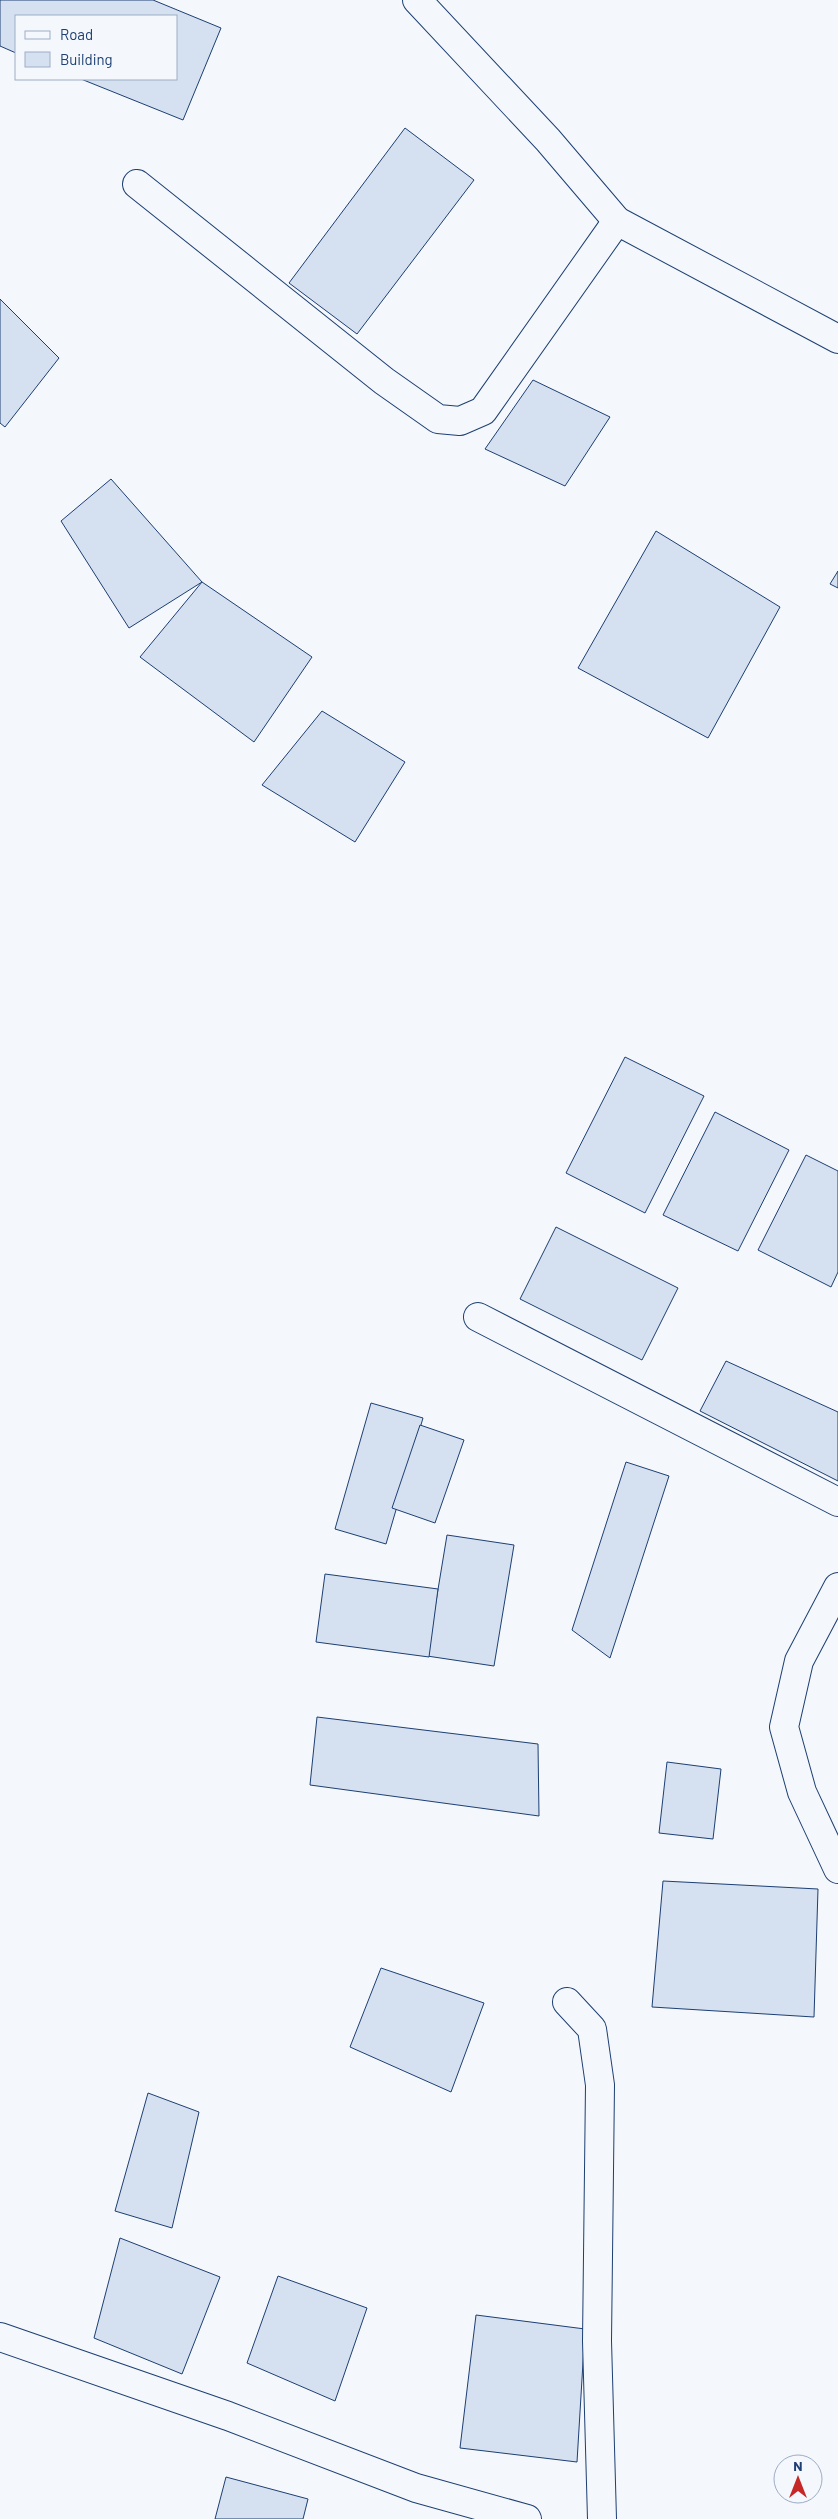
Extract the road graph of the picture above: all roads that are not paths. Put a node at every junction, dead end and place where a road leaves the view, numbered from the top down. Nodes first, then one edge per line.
1 (417, 0) edge
2 (137, 184) dead end
3 (617, 221) junction
4 (838, 340) edge
5 (478, 1317) dead end
6 (838, 1502) edge
7 (838, 1587) edge
8 (838, 1869) edge
9 (567, 2002) dead end
10 (0, 2337) edge
11 (527, 2519) edge
12 (602, 2519) edge

1 - 3 street
2 - 3 street
3 - 4 street
5 - 6 street
7 - 8 street
9 - 12 street
10 - 11 street

